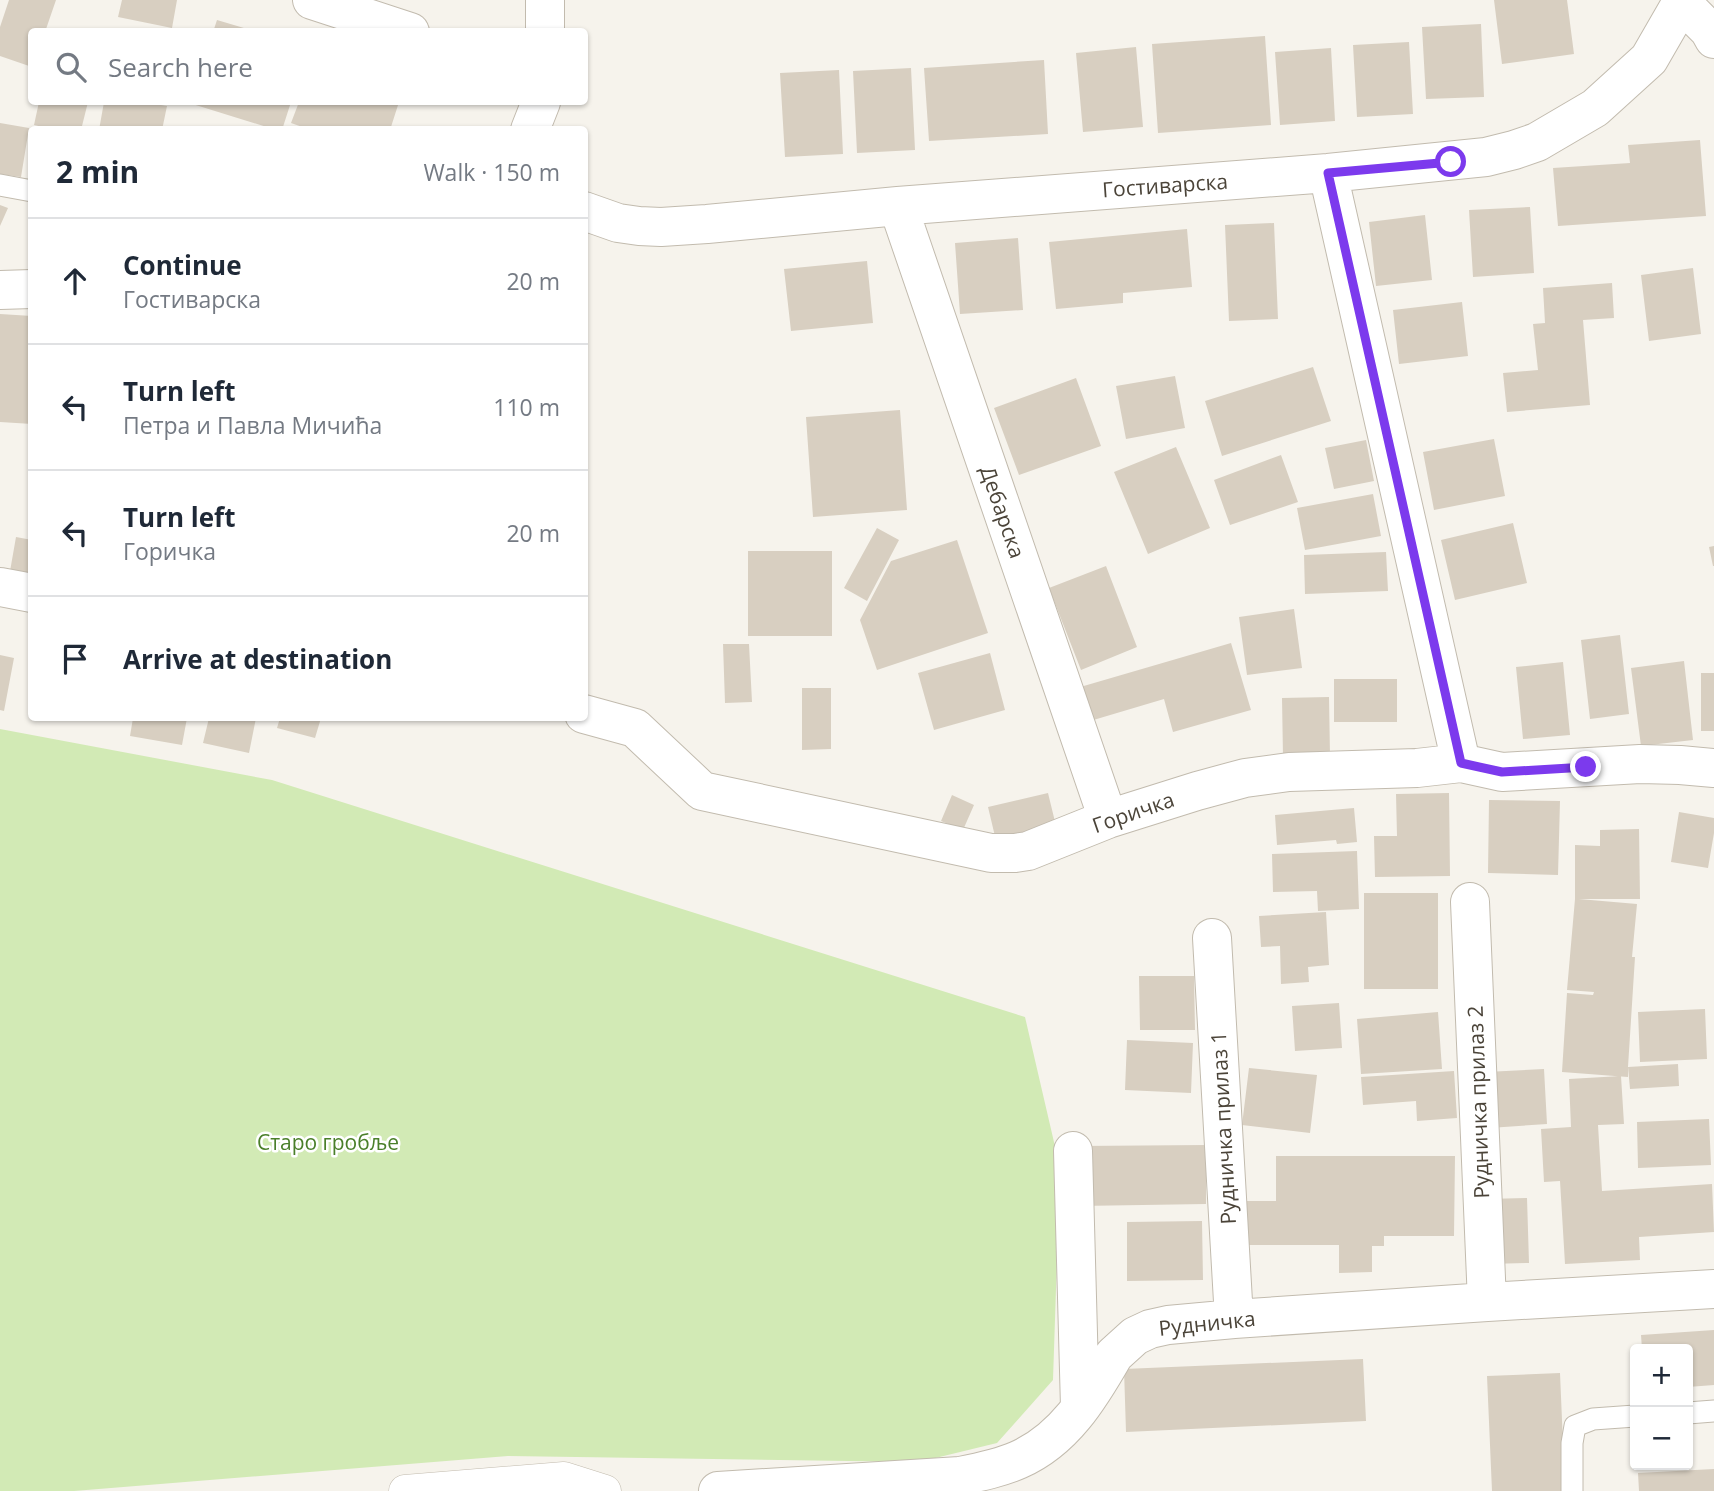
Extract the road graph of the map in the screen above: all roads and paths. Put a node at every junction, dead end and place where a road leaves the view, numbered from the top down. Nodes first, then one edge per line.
1 (312, 0) edge
2 (545, 0) edge
3 (1682, 1) edge
4 (398, 28) edge
5 (545, 28) edge
6 (1714, 39) edge
7 (540, 105) edge
8 (532, 126) edge
9 (1328, 173) junction
10 (0, 185) edge
11 (28, 190) edge
12 (898, 206) junction
13 (588, 212) edge
14 (28, 289) edge
15 (0, 290) edge
16 (0, 587) edge
17 (28, 592) edge
18 (588, 715) edge
19 (1461, 763) junction
20 (1714, 768) edge
21 (1108, 820) junction
22 (1470, 902) dead end
23 (1212, 938) dead end
24 (1073, 1151) dead end
25 (1714, 1289) edge
26 (1487, 1302) junction
27 (1234, 1319) junction
28 (1080, 1407) junction
29 (1714, 1412) edge
30 (1693, 1413) edge
31 (1630, 1416) edge
32 (405, 1491) edge
33 (604, 1491) edge
34 (718, 1491) edge
35 (1572, 1491) edge

1 - 4 street
2 - 5 street
3 - 6 street
3 - 9 street, Гостиварска
7 - 8 street
9 - 12 street, Гостиварска
9 - 19 street
10 - 11 lane
12 - 13 street, Гостиварска
12 - 21 street, Дебарска
14 - 15 street
16 - 17 street
18 - 21 street, Горичка
19 - 20 street, Горичка
19 - 21 street, Горичка
22 - 26 street, Рудничка прилаз 2
23 - 27 street, Рудничка прилаз 1
24 - 28 street
25 - 26 street, Рудничка
26 - 27 street, Рудничка
27 - 28 street, Рудничка
28 - 34 street, Рудничка
29 - 30 lane
31 - 35 lane
32 - 33 street

